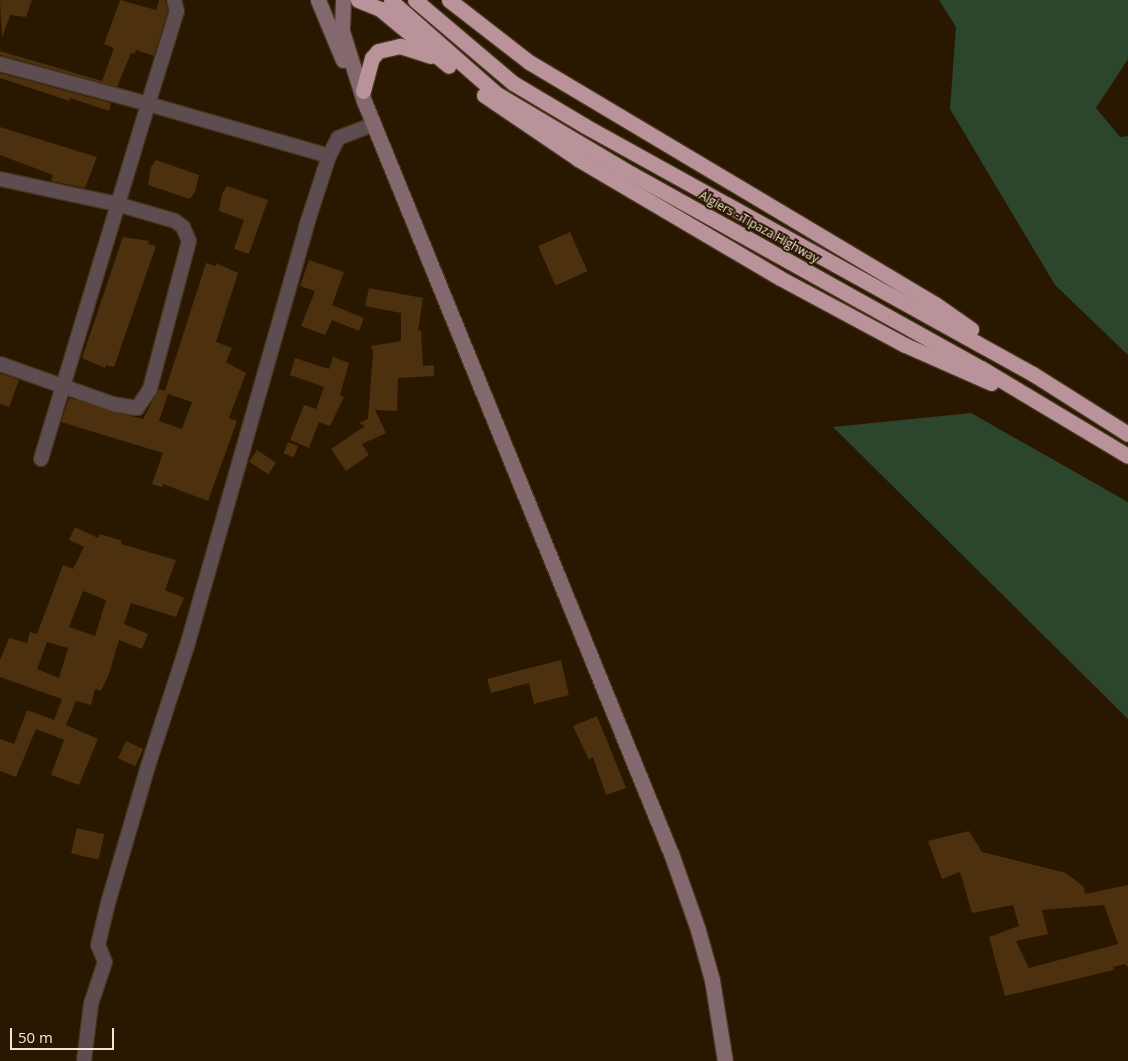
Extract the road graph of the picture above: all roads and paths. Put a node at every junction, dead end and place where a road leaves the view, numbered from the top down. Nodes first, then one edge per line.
1 (174, 0) edge
2 (318, 0) edge
3 (343, 0) edge
4 (358, 0) edge
5 (415, 0) edge
6 (449, 0) edge
7 (391, 1) edge
8 (444, 62) junction
9 (0, 64) edge
10 (364, 96) junction
11 (148, 104) junction
12 (374, 124) junction
13 (329, 156) junction
14 (0, 179) edge
15 (117, 204) junction
16 (0, 364) edge
17 (1034, 374) junction
18 (62, 387) junction
19 (1049, 407) junction
20 (1128, 434) edge
21 (1128, 456) edge
22 (41, 459) dead end
23 (84, 1061) edge
24 (725, 1061) edge

1 - 11 street
2 - 10 main road
3 - 10 main road
4 - 8 highway
5 - 17 highway, Algiers - Tipaza Highway
6 - 17 highway
7 - 19 highway, Algiers - Tipaza Highway
8 - 10 highway
8 - 19 highway
9 - 11 street
10 - 12 main road
11 - 13 street
11 - 15 street
12 - 13 street
12 - 24 main road
13 - 23 street
14 - 15 street
15 - 18 street
15 - 18 street
16 - 18 street
17 - 20 highway, Algiers - Tipaza Highway
18 - 22 street
19 - 21 highway, Algiers - Tipaza Highway

